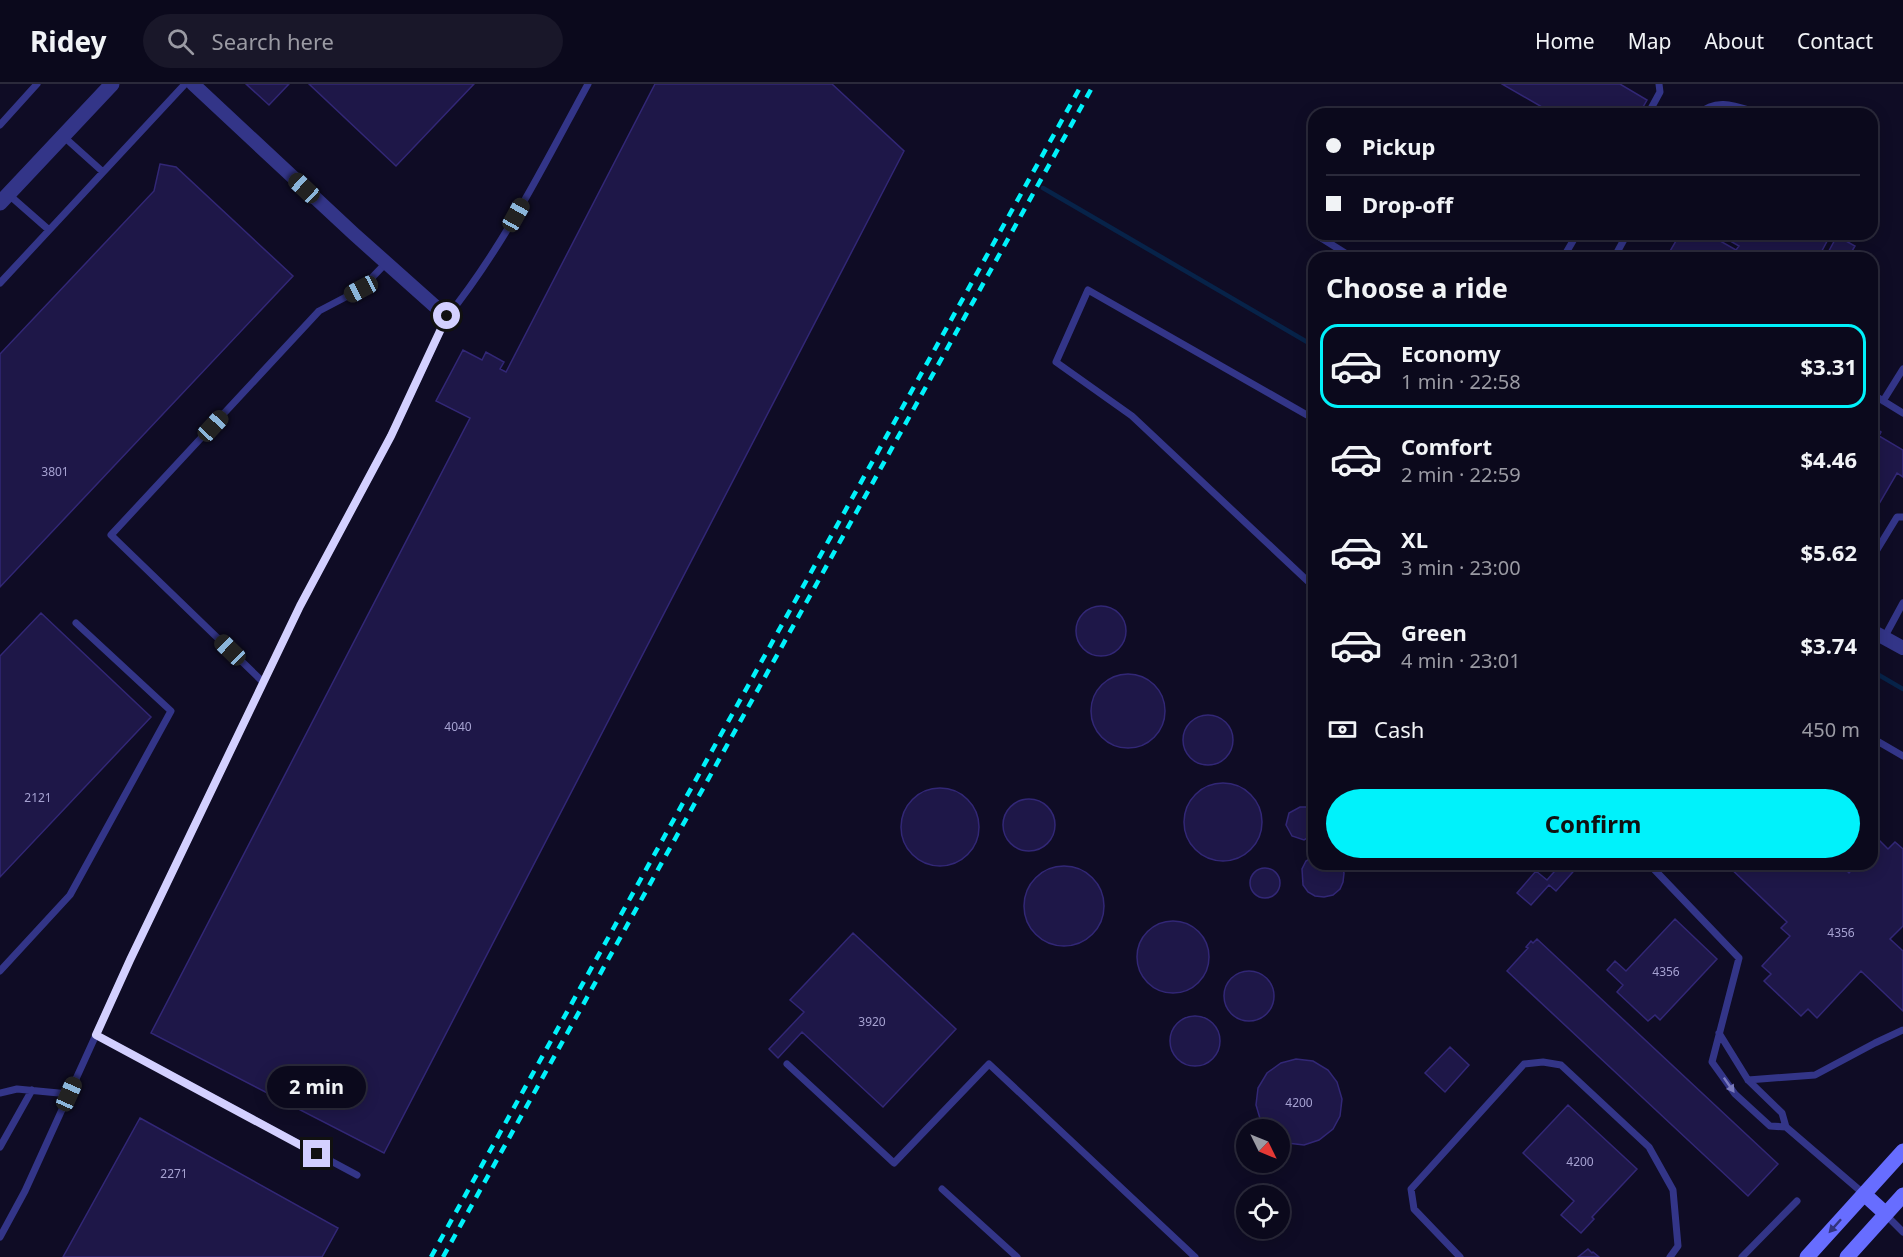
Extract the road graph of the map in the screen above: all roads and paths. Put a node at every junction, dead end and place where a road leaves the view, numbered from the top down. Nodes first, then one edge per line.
1 (37, 84) edge
2 (112, 84) edge
3 (185, 84) edge
4 (193, 84) edge
5 (588, 84) edge
6 (1659, 84) edge
7 (1651, 108) edge
8 (1706, 108) edge
9 (1739, 108) edge
10 (0, 125) edge
11 (63, 136) junction
12 (103, 172) junction
13 (4, 198) edge
14 (49, 230) junction
15 (1324, 240) edge
16 (1343, 252) edge
17 (386, 262) junction
18 (0, 283) edge
19 (447, 316) junction
20 (1903, 369) edge
21 (1878, 398) edge
22 (1883, 401) junction
23 (1903, 413) edge
24 (1308, 416) edge
25 (1903, 517) edge
26 (1878, 549) edge
27 (1308, 581) edge
28 (1903, 604) edge
29 (76, 623) dead end
30 (1878, 635) edge
31 (1903, 648) edge
32 (263, 682) junction
33 (1878, 741) edge
34 (1903, 756) edge
35 (1655, 870) edge
36 (0, 971) edge
37 (1903, 1030) edge
38 (1719, 1033) junction
39 (96, 1035) junction
40 (788, 1064) dead end
41 (1748, 1080) junction
42 (32, 1090) junction
43 (0, 1093) edge
44 (69, 1094) junction
45 (1786, 1127) junction
46 (0, 1147) edge
47 (1903, 1152) edge
48 (357, 1175) dead end
49 (942, 1189) dead end
50 (1864, 1194) junction
51 (1903, 1195) edge
52 (1797, 1201) dead end
53 (1886, 1214) junction
54 (1903, 1232) edge
55 (0, 1237) edge
56 (1017, 1257) edge
57 (1195, 1257) edge
58 (1460, 1257) edge
59 (1670, 1257) edge
60 (1742, 1257) edge
61 (1807, 1257) edge
62 (1847, 1257) edge

1 - 10 lane
2 - 11 street
3 - 12 lane
4 - 17 street
5 - 19 lane
6 - 7 lane
8 - 9 lane
11 - 12 lane
11 - 13 street
12 - 14 lane
13 - 14 lane
14 - 18 lane
15 - 16 lane
17 - 19 street
17 - 32 lane
19 - 32 lane
20 - 22 lane
21 - 22 lane
22 - 23 lane
24 - 27 lane
25 - 26 lane
28 - 30 lane
29 - 36 lane
30 - 31 street
32 - 39 lane
33 - 34 lane
35 - 38 lane
37 - 41 lane
38 - 41 lane
38 -> 45 lane
39 - 44 lane
39 - 48 lane
40 - 57 lane
41 - 45 lane
42 - 43 lane
42 - 44 lane
42 - 46 lane
44 - 55 lane
45 - 50 lane
47 - 50 main road
49 - 56 lane
50 - 53 main road
50 -> 61 main road
51 - 53 main road
52 - 60 lane
53 - 54 lane
53 - 62 main road
58 - 59 lane

